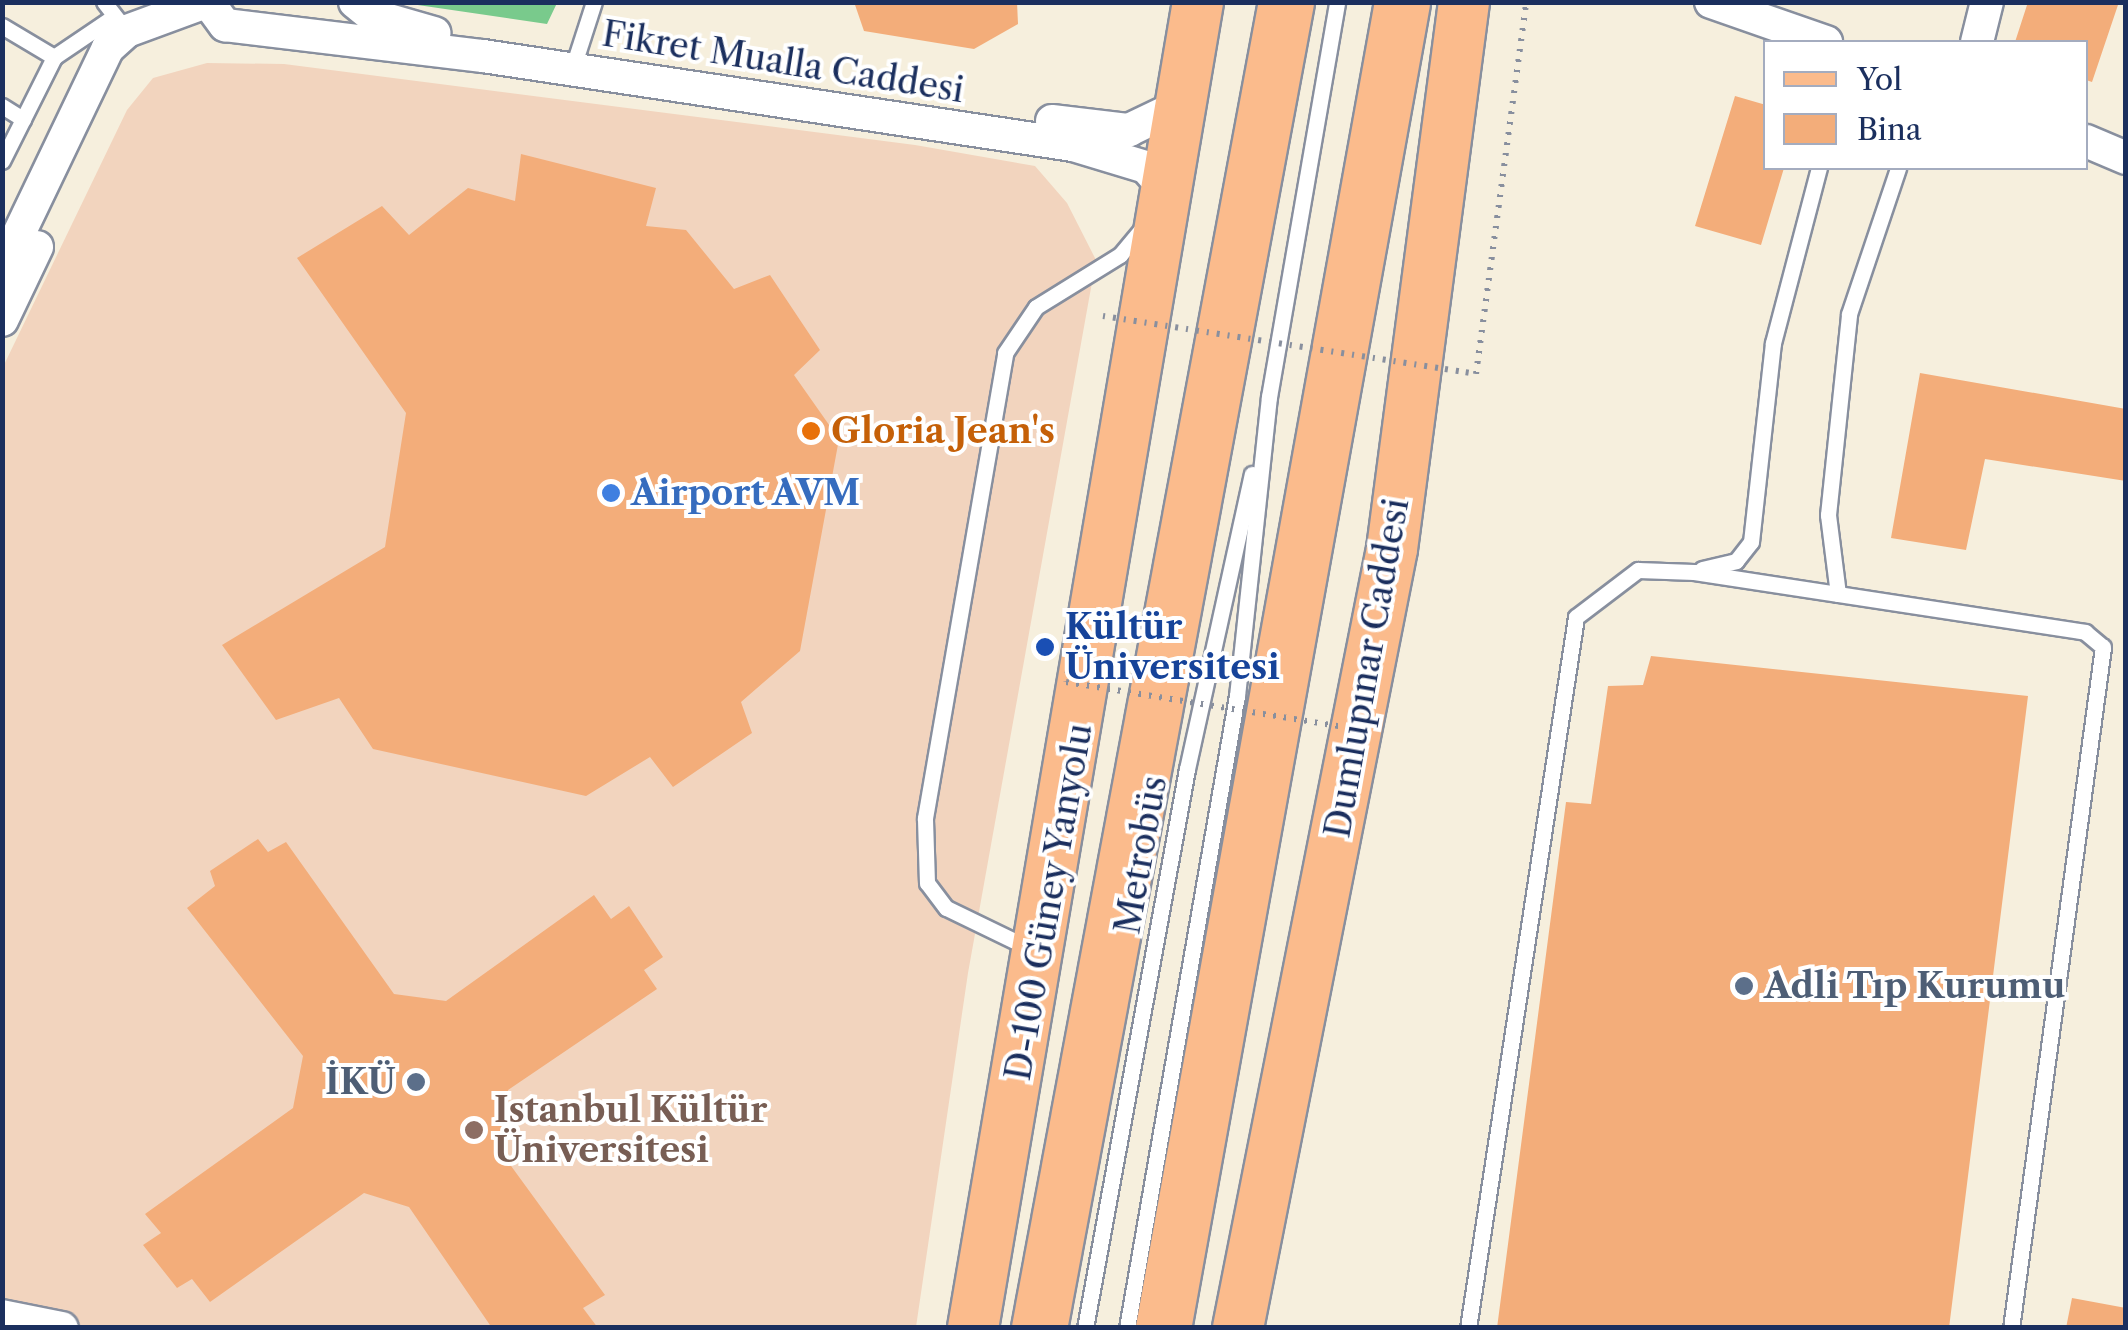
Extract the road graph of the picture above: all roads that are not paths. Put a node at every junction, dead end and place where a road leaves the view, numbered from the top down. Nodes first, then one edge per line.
1 (207, 2) edge
2 (355, 2) edge
3 (594, 2) edge
4 (1198, 2) edge
5 (1286, 2) edge
6 (1337, 2) edge
7 (1402, 2) edge
8 (1464, 2) edge
9 (1711, 2) edge
10 (1987, 2) edge
11 (115, 17) edge
12 (2, 26) edge
13 (1820, 40) edge
14 (1978, 40) edge
15 (54, 57) junction
16 (574, 62) junction
17 (1180, 105) junction
18 (2, 106) edge
19 (24, 120) junction
20 (2088, 143) edge
21 (2126, 158) edge
22 (2, 161) edge
23 (1817, 170) edge
24 (1897, 170) edge
25 (1164, 198) junction
26 (2, 269) edge
27 (2, 320) edge
28 (1269, 396) junction
29 (1694, 572) junction
30 (1838, 594) junction
31 (1040, 954) junction
32 (1060, 1211) junction
33 (2, 1316) edge
34 (62, 1328) edge
35 (973, 1328) edge
36 (1020, 1328) edge
37 (1038, 1328) edge
38 (1085, 1328) edge
39 (1127, 1328) edge
40 (1163, 1328) edge
41 (1238, 1328) edge
42 (1468, 1328) edge
43 (2010, 1328) edge

1 - 11 street
1 - 16 street, Fikret Mualla Caddesi
2 - 16 street, Fikret Mualla Caddesi
3 - 16 lane
4 - 17 main road, D-100 Güney Yanyolu
5 - 32 highway
6 - 28 lane, Metrobüs
7 - 40 highway
8 - 41 main road, Dumlupınar Caddesi
9 - 13 street
10 - 14 street
11 - 15 lane
11 - 26 street
11 - 27 street
12 - 15 lane
15 - 19 lane
16 - 17 street, Fikret Mualla Caddesi
16 - 25 street, Fikret Mualla Caddesi
17 - 25 main road, D-100 Güney Yanyolu
18 - 19 lane
19 - 22 lane
20 - 21 street
23 - 29 lane
24 - 30 lane
25 - 31 main road, D-100 Güney Yanyolu
25 - 31 lane
28 - 38 lane, Metrobüs
28 - 39 lane, Metrobüs
29 - 30 lane
29 - 42 lane
30 - 43 lane
31 - 35 main road, D-100 Güney Yanyolu
32 - 36 highway
32 - 37 highway
33 - 34 street

